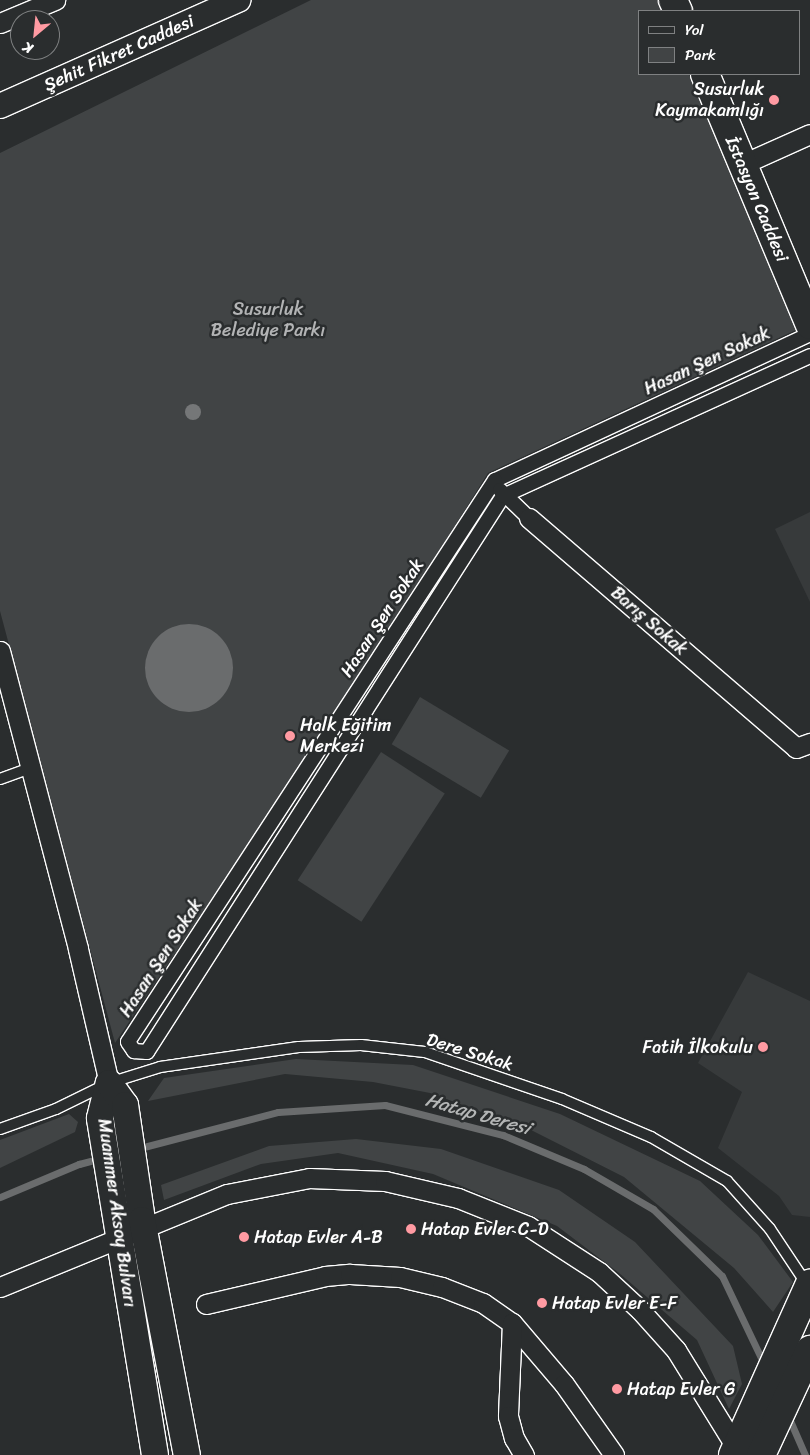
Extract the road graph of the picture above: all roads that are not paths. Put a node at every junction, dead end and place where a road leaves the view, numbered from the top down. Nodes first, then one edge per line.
1 (55, 0) edge
2 (238, 0) edge
3 (0, 23) edge
4 (705, 75) edge
5 (0, 106) edge
6 (810, 134) edge
7 (743, 164) junction
8 (810, 325) edge
9 (810, 334) edge
10 (810, 356) edge
11 (495, 480) junction
12 (503, 496) junction
13 (529, 518) joint
14 (0, 651) edge
15 (810, 743) edge
16 (31, 768) junction
17 (0, 779) edge
18 (108, 1082) junction
19 (0, 1129) edge
20 (130, 1228) junction
21 (809, 1286) edge
22 (0, 1287) edge
23 (206, 1304) dead end
24 (512, 1323) junction
25 (810, 1350) edge
26 (743, 1452) edge
27 (155, 1455) edge
28 (187, 1455) edge
29 (524, 1455) edge
30 (614, 1455) edge

1 - 3 street
2 - 5 street, Şehit Fikret Caddesi
4 - 7 main road, İstasyon Caddesi
6 - 7 street
7 - 8 main road, İstasyon Caddesi
9 - 11 street, Hasan Şen Sokak
10 - 12 street
11 - 12 street, Barış Sokak
11 - 12 street, Hasan Şen Sokak
12 - 13 street, Barış Sokak
13 - 15 street, Barış Sokak
14 - 16 street
16 - 17 lane
16 - 18 street
18 - 19 lane, Dere Sokak
18 - 20 main road, Muammer Aksoy Bulvarı
18 - 20 main road, Muammer Aksoy Bulvarı
18 - 21 lane, Dere Sokak
20 - 22 street
20 - 26 street
20 - 27 main road, Muammer Aksoy Bulvarı
20 - 28 main road, Muammer Aksoy Bulvarı
21 - 26 main road
23 - 24 street
24 - 29 street
24 - 30 street
25 - 26 main road

